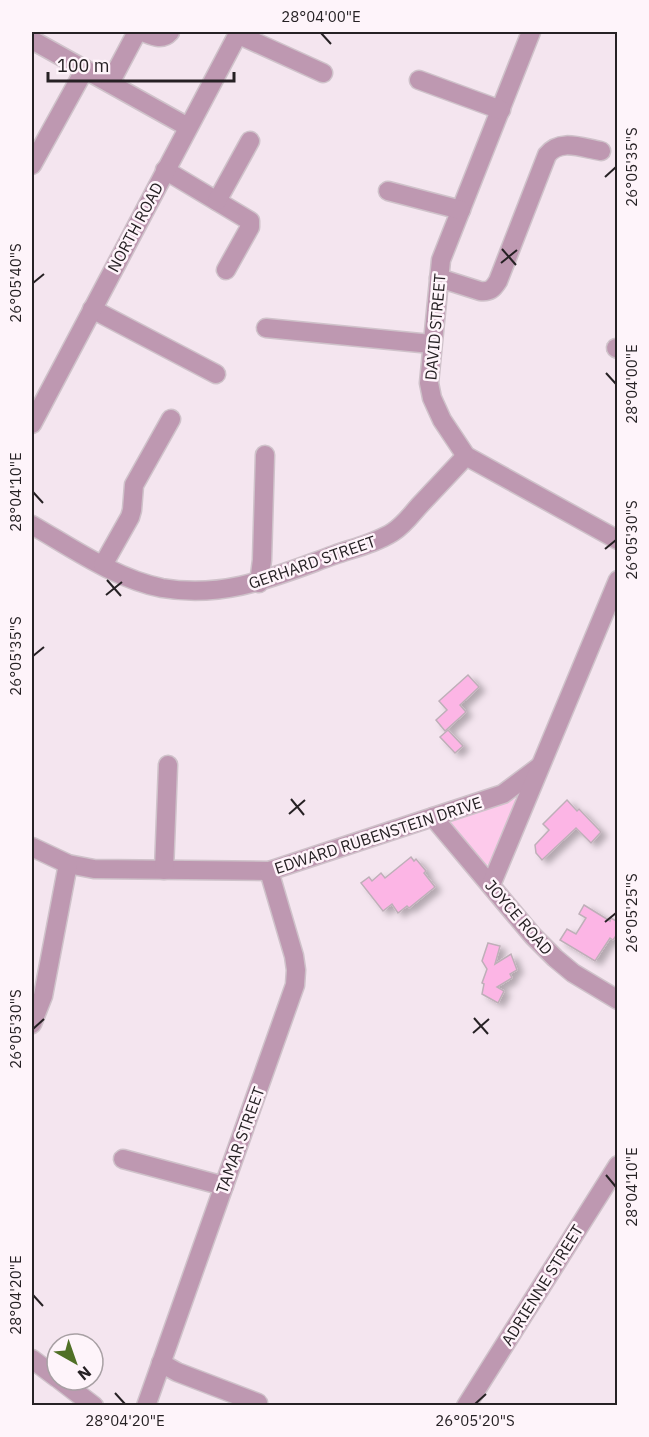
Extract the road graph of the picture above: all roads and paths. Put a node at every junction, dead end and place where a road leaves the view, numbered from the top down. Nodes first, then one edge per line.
1 (138, 32) edge
2 (142, 32) edge
3 (171, 32) edge
4 (531, 32) edge
5 (238, 33) edge
6 (32, 40) edge
7 (85, 69) junction
8 (323, 73) dead end
9 (419, 80) dead end
10 (110, 83) junction
11 (501, 110) junction
12 (188, 127) junction
13 (40, 131) edge
14 (250, 141) dead end
15 (601, 151) dead end
16 (32, 165) edge
17 (165, 170) junction
18 (388, 191) dead end
19 (217, 201) junction
20 (460, 210) junction
21 (226, 270) dead end
22 (439, 278) junction
23 (92, 309) junction
24 (266, 328) dead end
25 (431, 344) junction
26 (216, 374) dead end
27 (171, 418) dead end
28 (32, 424) edge
29 (265, 455) dead end
30 (466, 456) junction
31 (32, 525) edge
32 (618, 540) edge
33 (103, 565) junction
34 (618, 580) edge
35 (259, 583) junction
36 (168, 765) dead end
37 (538, 767) junction
38 (434, 818) junction
39 (32, 847) edge
40 (68, 864) junction
41 (164, 870) junction
42 (269, 871) junction
43 (491, 885) junction
44 (618, 1000) edge
45 (32, 1024) edge
46 (123, 1159) dead end
47 (618, 1165) edge
48 (224, 1185) junction
49 (32, 1359) edge
50 (161, 1363) junction
51 (45, 1369) edge
52 (75, 1392) edge
53 (258, 1402) dead end
54 (94, 1406) edge
55 (146, 1406) edge
56 (466, 1406) edge

1 - 10 street
2 - 3 street
4 - 11 street, DAVID STREET
5 - 8 street
5 - 12 street, NORTH ROAD
6 - 7 street
7 - 10 street
7 - 13 street
9 - 11 street
10 - 12 street
11 - 20 street, DAVID STREET
12 - 17 street, NORTH ROAD
13 - 16 street
14 - 19 street
15 - 22 street
17 - 19 street
17 - 23 street, NORTH ROAD
18 - 20 street
19 - 21 street
20 - 22 street, DAVID STREET
22 - 25 street, DAVID STREET
23 - 26 street
23 - 28 street, NORTH ROAD
24 - 25 street
25 - 30 street, DAVID STREET
27 - 33 street
29 - 35 street
30 - 32 street, DAVID STREET
30 - 35 street, GERHARD STREET
31 - 33 street, GERHARD STREET
33 - 35 street, GERHARD STREET
34 - 37 street, EDWARD RUBENSTEIN DRIVE
36 - 41 street
37 - 38 street, EDWARD RUBENSTEIN DRIVE
37 - 43 street, EDWARD RUBENSTEIN DRIVE
38 - 42 street, EDWARD RUBENSTEIN DRIVE
38 - 43 street, JOYCE ROAD
39 - 40 street, EDWARD RUBENSTEIN DRIVE
40 - 41 street, EDWARD RUBENSTEIN DRIVE
40 - 45 street
41 - 42 street, EDWARD RUBENSTEIN DRIVE
42 - 48 street, TAMAR STREET
43 - 44 street, JOYCE ROAD
46 - 48 street
47 - 56 street, ADRIENNE STREET
48 - 50 street, TAMAR STREET
49 - 51 street
50 - 53 street
50 - 55 street, TAMAR STREET
52 - 54 street

